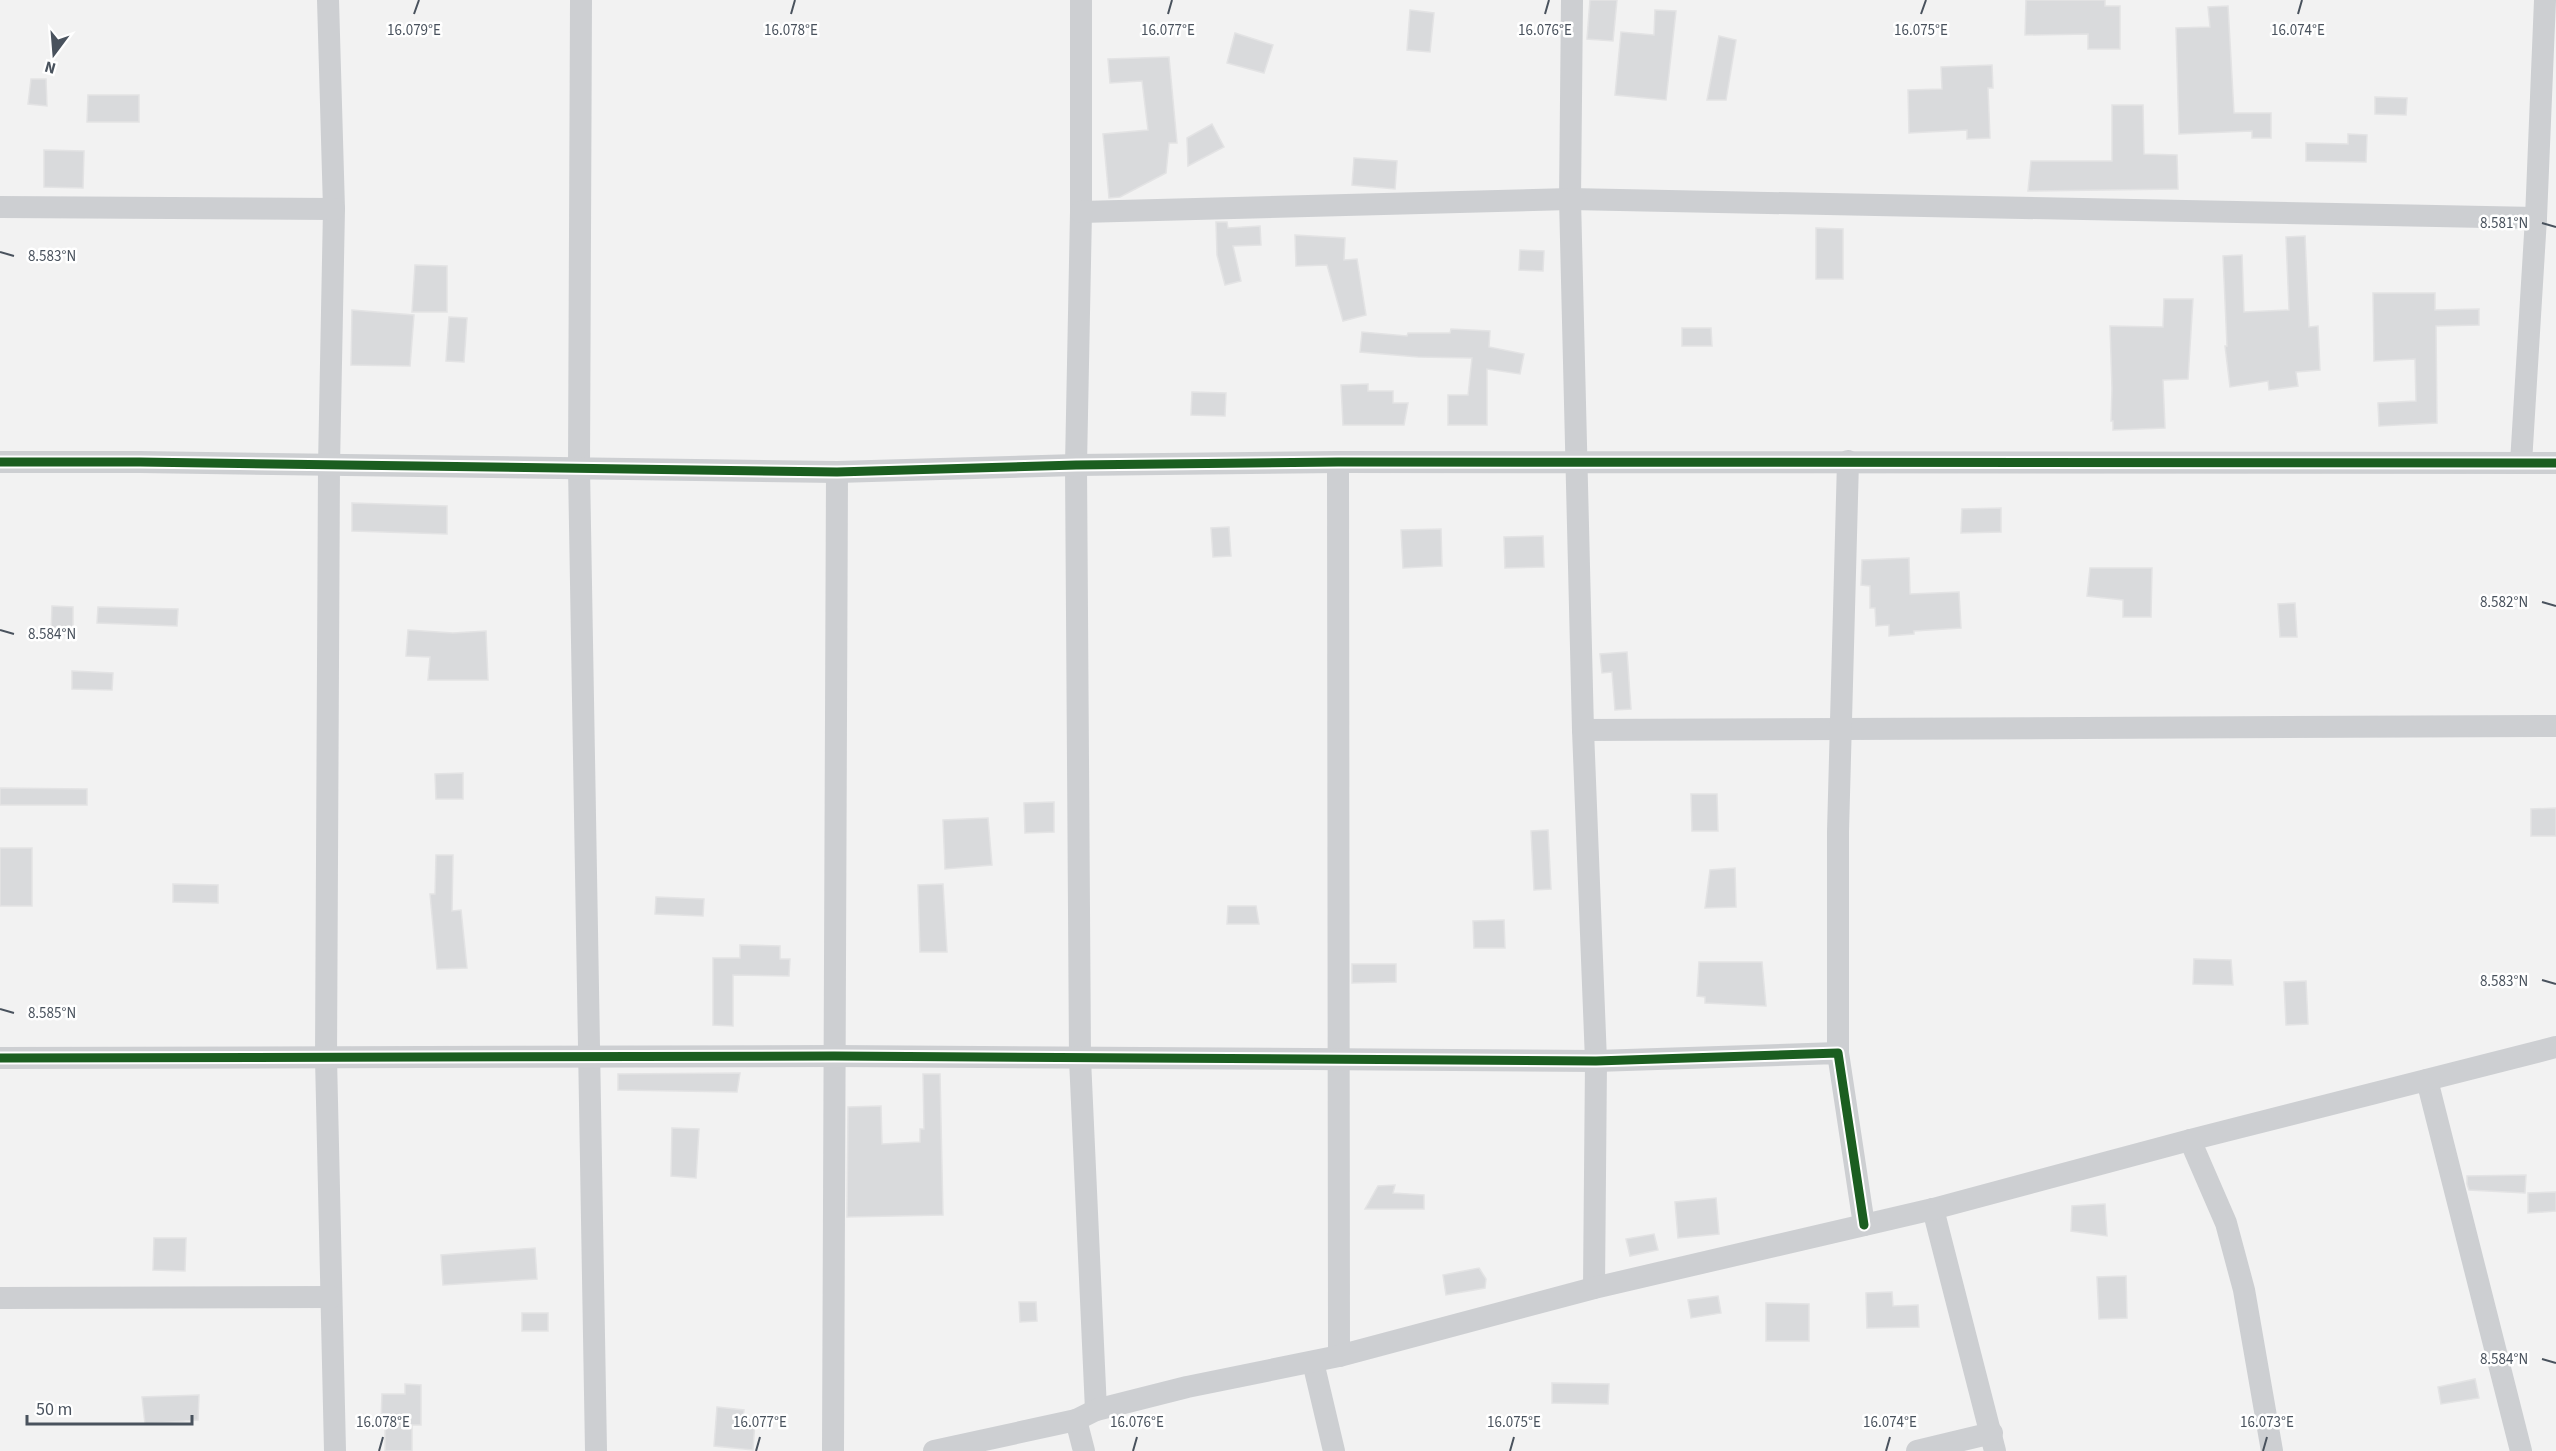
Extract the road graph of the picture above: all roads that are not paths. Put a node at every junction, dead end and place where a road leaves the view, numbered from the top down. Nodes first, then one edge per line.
1 (328, 0) edge
2 (582, 0) edge
3 (1081, 0) edge
4 (1572, 0) edge
5 (2545, 0) edge
6 (1570, 199) junction
7 (0, 207) edge
8 (334, 209) junction
9 (1080, 212) junction
10 (2536, 218) junction
11 (1577, 461) junction
12 (1848, 461) junction
13 (0, 462) edge
14 (1338, 462) junction
15 (2522, 463) junction
16 (2556, 463) edge
17 (1076, 465) junction
18 (329, 466) junction
19 (579, 468) junction
20 (837, 472) junction
21 (2556, 726) edge
22 (1840, 729) junction
23 (1583, 730) junction
24 (2556, 1047) edge
25 (1838, 1053) junction
26 (590, 1056) junction
27 (834, 1056) junction
28 (326, 1058) junction
29 (0, 1059) edge
30 (1080, 1059) junction
31 (1339, 1060) junction
32 (1596, 1061) junction
33 (2427, 1080) junction
34 (2190, 1140) junction
35 (1933, 1209) junction
36 (1864, 1225) junction
37 (1594, 1288) junction
38 (331, 1297) junction
39 (0, 1298) edge
40 (1339, 1356) junction
41 (1312, 1362) junction
42 (1086, 1415) junction
43 (1993, 1442) edge
44 (335, 1451) edge
45 (596, 1451) edge
46 (833, 1451) edge
47 (934, 1451) edge
48 (1084, 1451) edge
49 (1334, 1451) edge
50 (1917, 1451) edge
51 (2272, 1451) edge
52 (2521, 1451) edge

1 - 8 street
2 - 19 street
3 - 9 street
4 - 6 street
5 - 10 street
6 - 9 street
6 - 10 street
6 - 11 street
7 - 8 street
8 - 18 street
9 - 17 street
10 - 15 street
11 - 12 street
11 - 14 street
11 - 23 street
12 - 15 street
12 - 22 street
13 - 18 street
14 - 17 street
14 - 31 street
15 - 16 street
17 - 20 street
17 - 30 street
18 - 19 street
18 - 28 street
19 - 20 street
19 - 26 street
20 - 27 street
21 - 22 street
22 - 23 street
22 - 25 street
23 - 32 street
24 - 33 street
25 - 32 street
25 - 36 street
26 - 27 street
26 - 28 street
26 - 45 street
27 - 30 street
27 - 46 street
28 - 29 street
28 - 38 street
30 - 31 street
30 - 42 street
31 - 32 street
31 - 40 street
32 - 37 street
33 - 34 street
33 - 52 street
34 - 35 street
34 - 51 street
35 - 36 street
35 - 43 street
36 - 37 street
37 - 40 street
38 - 39 street
38 - 44 street
40 - 41 street
41 - 42 street
41 - 49 street
42 - 47 street
42 - 48 street
43 - 50 street

